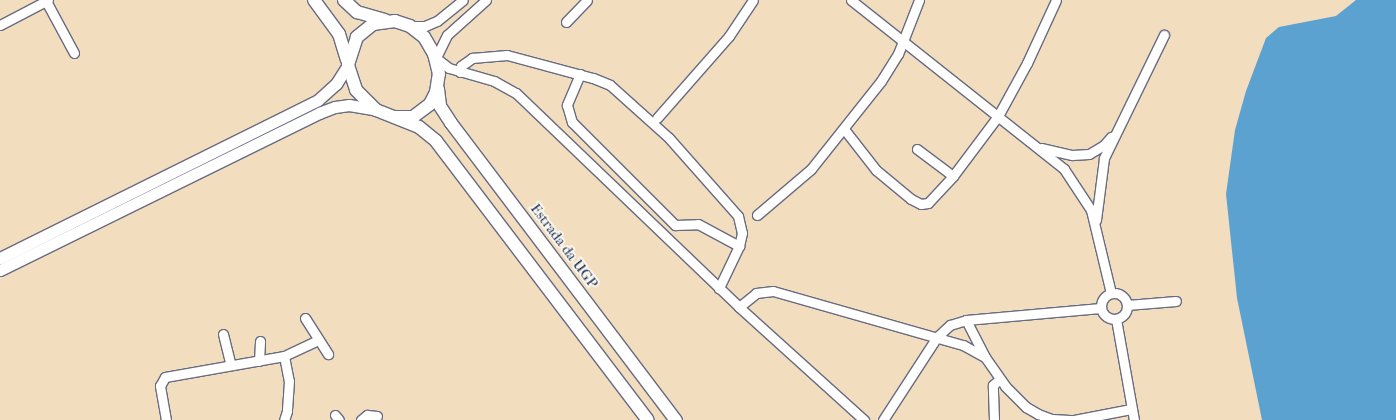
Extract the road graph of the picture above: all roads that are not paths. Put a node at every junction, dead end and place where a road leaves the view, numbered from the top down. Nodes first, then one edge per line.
1 (47, 0) edge
2 (314, 0) edge
3 (463, 0) edge
4 (486, 0) edge
5 (587, 0) edge
6 (753, 0) edge
7 (852, 0) edge
8 (919, 0) edge
9 (1056, 0) edge
10 (348, 2) edge
11 (395, 21) junction
12 (566, 22) dead end
13 (0, 25) edge
14 (410, 26) junction
15 (1164, 35) dead end
16 (903, 42) junction
17 (74, 53) dead end
18 (436, 58) junction
19 (348, 65) junction
20 (460, 72) junction
21 (580, 74) junction
22 (438, 86) junction
23 (376, 110) junction
24 (998, 116) junction
25 (395, 117) junction
26 (657, 118) dead end
27 (844, 129) junction
28 (1116, 130) junction
29 (1036, 146) junction
30 (917, 148) dead end
31 (953, 176) junction
32 (757, 215) dead end
33 (1096, 223) junction
34 (739, 246) junction
35 (1, 267) edge
36 (719, 288) junction
37 (1111, 293) junction
38 (1176, 301) dead end
39 (1127, 305) junction
40 (739, 307) junction
41 (1100, 308) junction
42 (305, 318) dead end
43 (966, 320) junction
44 (1116, 320) junction
45 (223, 334) dead end
46 (937, 337) junction
47 (319, 340) junction
48 (260, 342) dead end
49 (328, 354) dead end
50 (284, 356) junction
51 (985, 357) junction
52 (259, 361) junction
53 (231, 365) junction
54 (1000, 379) junction
55 (1131, 409) junction
56 (377, 416) dead end
57 (166, 420) edge
58 (284, 420) edge
59 (361, 420) edge
60 (648, 420) edge
61 (676, 420) edge
62 (864, 420) edge
63 (883, 420) edge
64 (994, 420) edge
65 (1134, 420) edge

1 - 13 street
1 - 17 street
2 - 19 main road
3 - 14 street
4 - 18 street
5 - 12 street
6 - 26 street
7 - 16 street
8 - 16 street
9 - 24 street
10 - 11 main road
11 - 14 main road, Estrada da UGP
11 - 19 main road, Estrada da UGP
14 - 18 main road, Estrada da UGP
15 - 28 street
16 - 24 street
16 - 27 street
18 - 20 street
18 - 22 main road, Estrada da UGP
19 - 23 main road
19 - 35 street
20 - 21 street
20 - 22 street
20 - 36 street
21 - 34 street
21 - 34 street
22 - 25 main road
22 - 61 main road, Estrada da UGP
23 - 25 main road
23 - 35 street
24 - 29 street
24 - 31 street
25 - 60 main road
27 - 31 street
27 - 32 street
28 - 29 street
28 - 33 street
29 - 33 street
30 - 31 street
33 - 37 street
34 - 36 street
36 - 40 street
37 - 39 street
37 - 41 street
38 - 39 street
39 - 44 street
40 - 46 street
40 - 62 street
41 - 43 street
41 - 44 street
42 - 47 street
43 - 46 street
43 - 51 street
44 - 55 street
45 - 53 street
46 - 51 street
46 - 63 street
47 - 49 street
47 - 50 street
48 - 52 street
50 - 52 street
50 - 58 street
51 - 54 street
52 - 53 street
53 - 57 street
54 - 55 street
54 - 64 street
55 - 65 street
56 - 59 street

